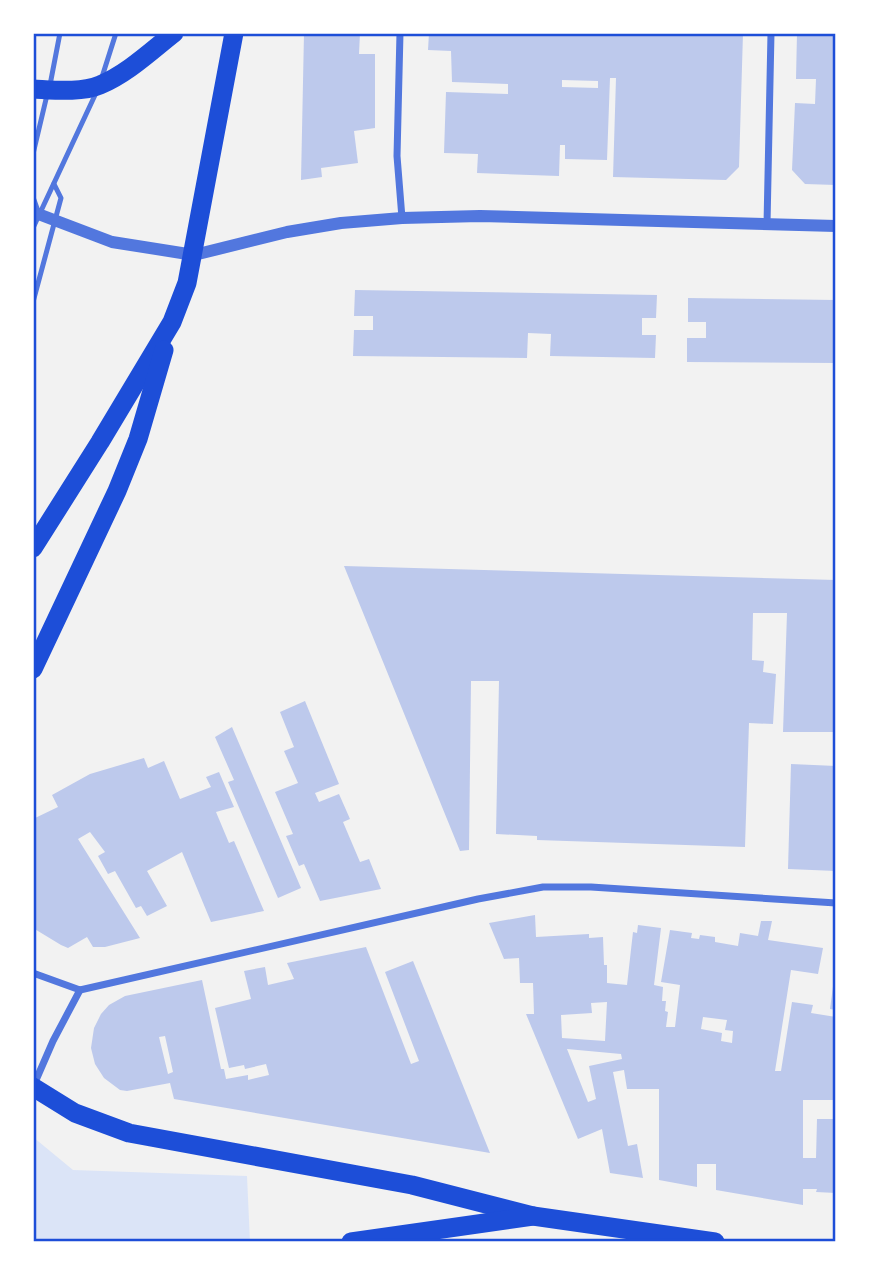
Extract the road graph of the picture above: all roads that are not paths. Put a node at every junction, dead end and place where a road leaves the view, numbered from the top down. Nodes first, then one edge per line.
1 (60, 33) edge
2 (116, 33) edge
3 (174, 33) edge
4 (234, 33) edge
5 (400, 33) edge
6 (771, 33) edge
7 (99, 85) junction
8 (41, 90) edge
9 (33, 155) edge
10 (54, 184) junction
11 (33, 197) edge
12 (36, 213) edge
13 (402, 218) junction
14 (54, 222) junction
15 (767, 224) junction
16 (836, 226) edge
17 (33, 228) edge
18 (194, 255) junction
19 (33, 302) edge
20 (172, 322) junction
21 (33, 548) edge
22 (33, 669) edge
23 (836, 903) edge
24 (33, 973) edge
25 (80, 990) junction
26 (33, 1087) edge
27 (533, 1216) junction
28 (351, 1242) edge
29 (715, 1242) edge

1 - 8 lane
2 - 7 lane
3 - 7 highway
4 - 18 highway
5 - 13 street
6 - 15 street
7 - 8 highway
7 - 10 lane
8 - 9 lane
10 - 12 lane
10 - 14 lane
11 - 12 lane
12 - 14 street
12 - 17 lane
13 - 15 street
13 - 18 street
14 - 18 street
14 - 19 lane
15 - 16 street
18 - 20 highway
20 - 21 highway
20 - 22 highway
23 - 25 street
24 - 25 street
25 - 26 street
26 - 27 highway
27 - 28 highway
27 - 29 highway

